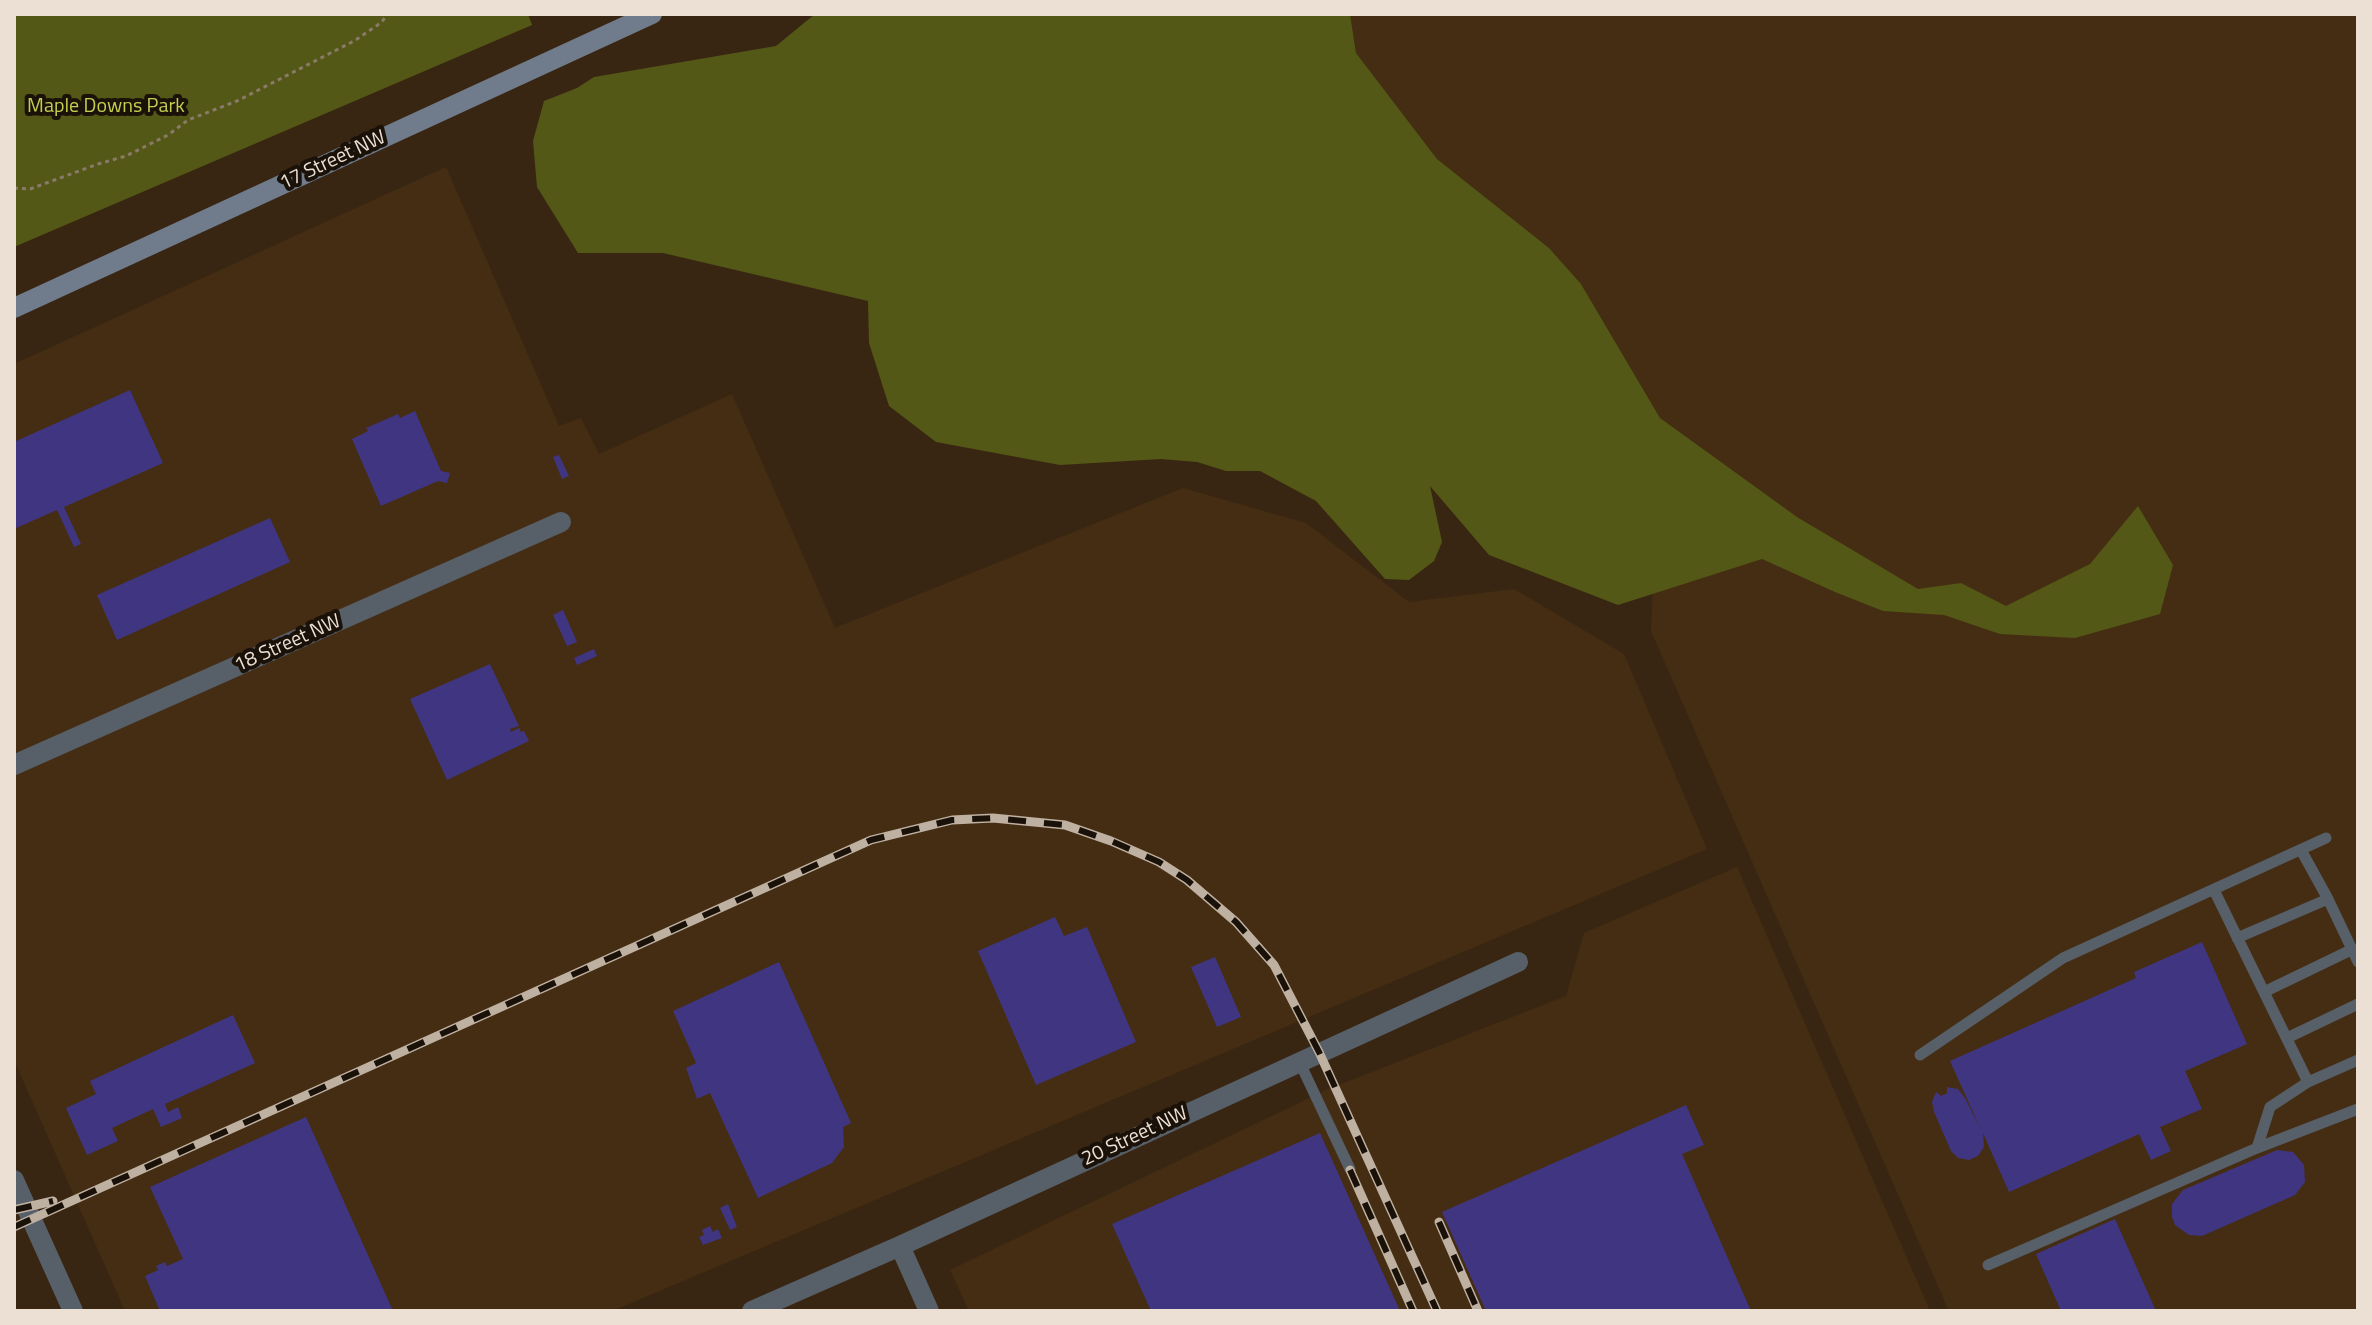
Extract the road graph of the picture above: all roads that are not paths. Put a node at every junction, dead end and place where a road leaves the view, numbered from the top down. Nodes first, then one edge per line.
1 (652, 14) edge
2 (14, 308) edge
3 (561, 522) dead end
4 (14, 765) edge
5 (2326, 838) dead end
6 (2301, 850) junction
7 (2214, 890) junction
8 (2328, 899) junction
9 (2237, 938) junction
10 (2353, 949) junction
11 (1518, 962) dead end
12 (2358, 962) edge
13 (2264, 992) junction
14 (2358, 1004) edge
15 (2287, 1038) junction
16 (1920, 1055) dead end
17 (2358, 1060) edge
18 (1299, 1061) junction
19 (2308, 1082) junction
20 (2358, 1109) edge
21 (2257, 1148) junction
22 (1350, 1169) dead end
23 (14, 1180) edge
24 (900, 1246) junction
25 (1988, 1265) dead end
26 (73, 1311) edge
27 (752, 1311) edge
28 (929, 1311) edge

1 - 2 main road, 17 Street NW
3 - 4 street, 18 Street NW
5 - 6 lane
6 - 7 lane
6 - 8 lane
7 - 9 lane
7 - 16 lane
8 - 9 lane
8 - 10 lane
9 - 13 lane
10 - 12 lane
10 - 13 lane
11 - 18 street, 20 Street NW
13 - 15 lane
14 - 15 lane
15 - 19 lane
17 - 19 lane
18 - 22 lane
18 - 24 street, 20 Street NW
19 - 21 lane
20 - 21 lane
21 - 25 lane
23 - 26 street
24 - 27 street, 20 Street NW
24 - 28 street

